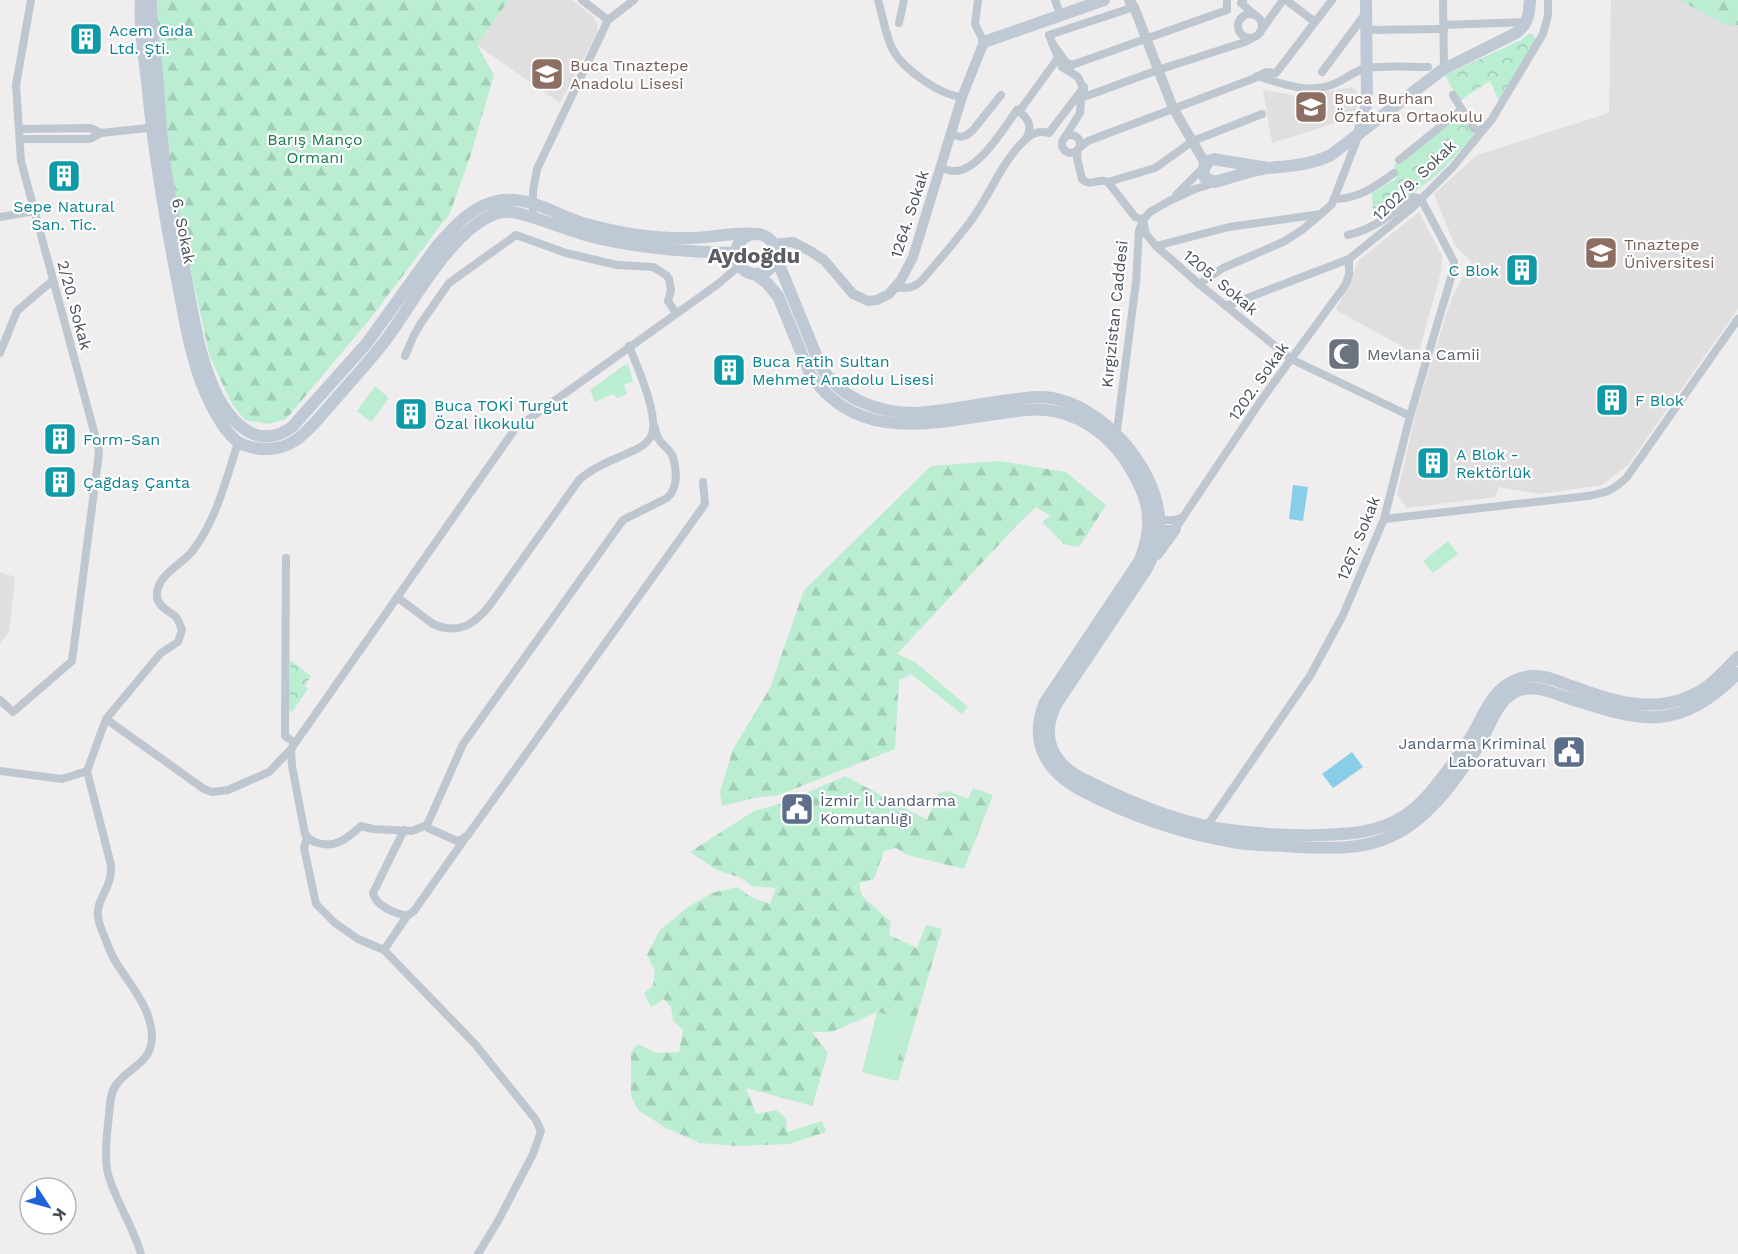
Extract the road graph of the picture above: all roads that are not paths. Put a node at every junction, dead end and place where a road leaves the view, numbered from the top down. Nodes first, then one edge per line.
1 (30, 0) edge
2 (141, 0) edge
3 (151, 0) edge
4 (582, 0) edge
5 (634, 0) edge
6 (878, 0) edge
7 (904, 0) edge
8 (987, 0) edge
9 (1055, 0) edge
10 (1104, 0) edge
11 (1227, 0) edge
12 (1243, 0) edge
13 (1285, 0) edge
14 (1332, 0) edge
15 (1443, 0) edge
16 (1530, 0) edge
17 (1548, 0) edge
18 (1131, 3) edge
19 (977, 5) edge
20 (1366, 6) edge
21 (1227, 10) junction
22 (1060, 14) junction
23 (1255, 15) junction
24 (608, 20) junction
25 (1315, 22) junction
26 (1526, 22) junction
27 (899, 23) dead end
28 (1238, 25) junction
29 (1444, 27) junction
30 (1366, 30) junction
31 (1257, 35) junction
32 (1146, 38) junction
33 (984, 42) junction
34 (1052, 43) junction
35 (1058, 58) junction
36 (1428, 67) dead end
37 (1367, 68) junction
38 (1444, 69) junction
39 (1158, 70) junction
40 (1322, 72) dead end
41 (1257, 76) junction
42 (1084, 87) junction
43 (1453, 94) dead end
44 (1001, 95) dead end
45 (1086, 96) junction
46 (962, 97) junction
47 (1173, 108) junction
48 (1019, 110) junction
49 (1461, 110) junction
50 (1262, 114) dead end
51 (156, 127) junction
52 (1486, 127) junction
53 (20, 129) junction
54 (101, 133) junction
55 (951, 134) junction
56 (1359, 134) junction
57 (1065, 138) junction
58 (21, 139) junction
59 (1026, 139) junction
60 (1192, 141) junction
61 (1078, 149) junction
62 (1219, 160) junction
63 (1399, 160) dead end
64 (940, 167) junction
65 (1203, 167) junction
66 (1268, 168) junction
67 (1394, 173) dead end
68 (1108, 182) junction
69 (1218, 182) junction
70 (1334, 199) junction
71 (1421, 199) junction
72 (1169, 201) junction
73 (532, 204) junction
74 (35, 212) junction
75 (1321, 214) junction
76 (533, 217) junction
77 (0, 218) edge
78 (1143, 220) junction
79 (758, 234) junction
80 (1348, 235) dead end
81 (1156, 246) junction
82 (775, 251) junction
83 (735, 253) junction
84 (1349, 259) junction
85 (739, 266) junction
86 (756, 274) junction
87 (53, 280) junction
88 (1199, 284) junction
89 (896, 287) junction
90 (1226, 306) junction
91 (676, 314) junction
92 (1738, 319) edge
93 (630, 346) junction
94 (0, 353) edge
95 (405, 356) dead end
96 (1291, 359) junction
97 (1410, 416) junction
98 (655, 428) junction
99 (1115, 439) junction
100 (244, 445) junction
101 (704, 482) dead end
102 (1182, 518) junction
103 (1384, 519) junction
104 (1154, 524) junction
105 (1175, 529) junction
106 (286, 558) dead end
107 (1144, 573) junction
108 (397, 597) junction
109 (1738, 657) edge
110 (1738, 673) edge
111 (0, 700) edge
112 (106, 719) junction
113 (293, 746) junction
114 (0, 771) edge
115 (87, 771) junction
116 (427, 825) junction
117 (1207, 826) junction
118 (404, 831) junction
119 (468, 835) junction
120 (307, 837) junction
121 (407, 916) junction
122 (384, 950) junction
123 (141, 1254) edge
124 (478, 1254) edge

1 - 53 street, 2/20. Sokak
2 - 51 main road, 6. Sokak
3 - 51 main road, 6. Sokak
4 - 24 street
5 - 24 street
6 - 46 street
7 - 27 street
8 - 19 street
9 - 22 street
10 - 22 main road
11 - 21 street
12 - 23 street
13 - 25 street
13 - 31 street
14 - 25 street
15 - 29 street
16 - 26 main road
17 - 52 street, 1202/9. Sokak
18 - 32 street, Kırgızistan Caddesi
18 - 34 street
19 - 33 street
20 - 30 main road
20 - 40 street
21 - 28 street
21 - 32 street
22 - 33 main road
23 - 28 street
23 - 31 street
24 - 73 street
25 - 41 street
26 - 29 street
26 - 38 main road, Kırgızistan Caddesi
28 - 31 street
29 - 30 street
29 - 38 street
30 - 37 main road
31 - 39 street
32 - 34 street
32 - 39 street, Kırgızistan Caddesi
33 - 46 street, 1264. Sokak
34 - 35 street
35 - 42 street
35 - 48 street
36 - 37 street
37 - 41 street
37 - 56 main road
38 - 56 main road, Kırgızistan Caddesi
39 - 45 street
39 - 47 street, Kırgızistan Caddesi
41 - 47 street
42 - 45 street
42 - 59 street
43 - 49 street
44 - 55 street
45 - 57 street
46 - 55 street, 1264. Sokak
47 - 60 street, Kırgızistan Caddesi
47 - 61 street
48 - 59 street
48 - 64 street
49 - 52 street
49 - 63 street
50 - 60 street
51 - 54 street
51 - 73 main road, 6. Sokak
51 - 100 main road, 6. Sokak
52 - 71 street, 1202/9. Sokak
53 - 54 street
53 - 58 street, 2/20. Sokak
54 - 58 street
55 - 64 street, 1264. Sokak
56 - 66 main road, Kırgızistan Caddesi
56 - 70 street
57 - 61 street
57 - 61 street
58 - 74 street, 2/20. Sokak
59 - 89 street
60 - 62 street, Kırgızistan Caddesi
60 - 65 street, Kırgızistan Caddesi
60 - 68 street
61 - 68 street
62 - 65 main road
62 - 66 main road, Kırgızistan Caddesi
62 - 69 main road
64 - 89 street, 1264. Sokak
65 - 69 main road
65 - 72 street, Kırgızistan Caddesi
66 - 69 main road, Kırgızistan Caddesi
67 - 70 street
68 - 78 street, 1205. Sokak
69 - 72 street, Kırgızistan Caddesi
70 - 75 street
71 - 80 street
71 - 84 street, 1202/9. Sokak
71 - 97 street, 1267. Sokak
72 - 78 street, Kırgızistan Caddesi
73 - 76 street
73 - 79 main road
74 - 77 street
74 - 87 street, 2/20. Sokak
75 - 81 street
75 - 88 street
76 - 83 main road
76 - 100 main road
78 - 81 street, 1205. Sokak
78 - 99 street, Kırgızistan Caddesi
79 - 82 main road
79 - 83 main road
81 - 88 street, 1205. Sokak
82 - 86 main road
82 - 89 street
82 - 99 main road
83 - 85 main road
84 - 90 street, 1202/9. Sokak
84 - 96 street, 1202. Sokak
85 - 86 main road
85 - 91 street
86 - 99 main road
87 - 94 street
87 - 111 street, 2/20. Sokak
88 - 90 street, 1205. Sokak
90 - 96 street, 1205. Sokak
91 - 93 street
91 - 95 street
92 - 103 street
93 - 98 street
93 - 108 street
96 - 97 street, 1205. Sokak
96 - 102 street, 1202. Sokak
97 - 103 street, 1267. Sokak
98 - 108 street
98 - 116 street
99 - 104 main road
100 - 112 street
101 - 119 street
102 - 104 street
102 - 105 street, 1202. Sokak
103 - 117 street, 1267. Sokak
104 - 105 street
104 - 107 main road
104 - 110 main road
105 - 107 main road
106 - 113 street
107 - 117 main road
108 - 113 street
109 - 117 main road
112 - 113 street
112 - 115 street
113 - 120 street
114 - 115 street
115 - 123 street
116 - 118 street
116 - 119 street
118 - 120 street
118 - 121 street
119 - 121 street
120 - 122 street
121 - 122 street
122 - 124 street

